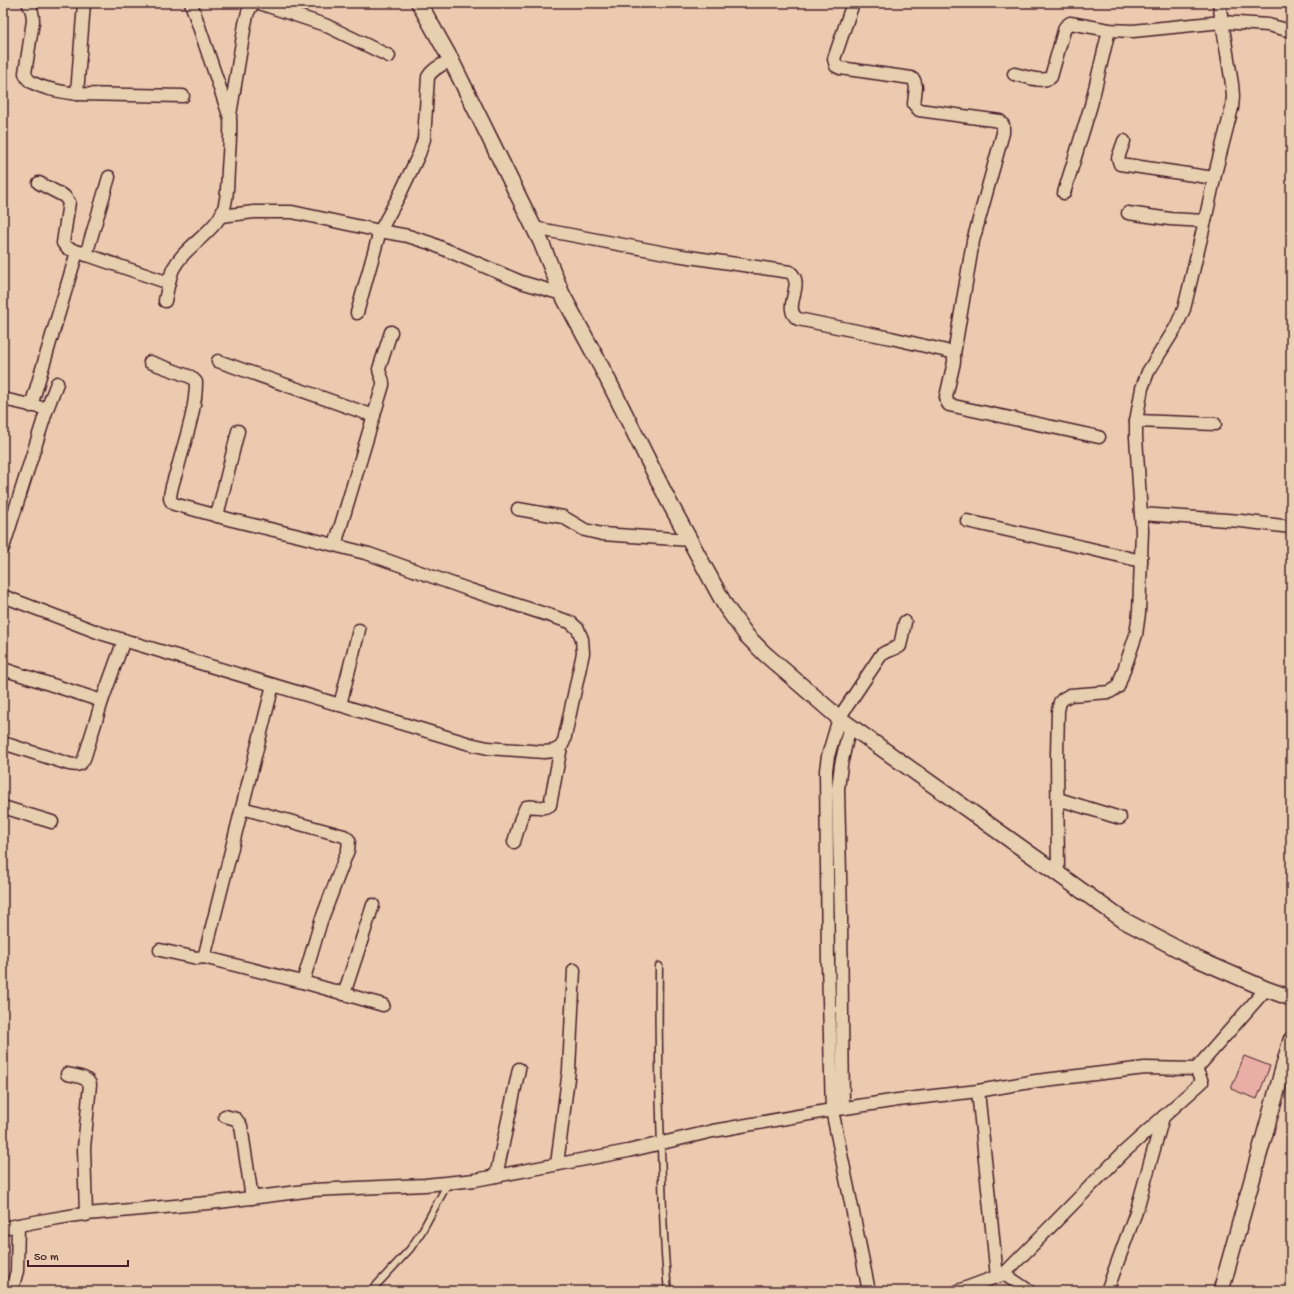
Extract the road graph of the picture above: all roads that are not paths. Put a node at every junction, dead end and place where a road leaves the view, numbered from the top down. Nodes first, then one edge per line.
1 (28, 3) edge
2 (84, 3) edge
3 (191, 3) edge
4 (253, 3) edge
5 (259, 3) edge
6 (418, 3) edge
7 (853, 3) edge
8 (1219, 3) edge
9 (1222, 22) junction
10 (1109, 30) junction
11 (1291, 31) edge
12 (389, 56) dead end
13 (451, 60) junction
14 (1014, 74) dead end
15 (77, 94) junction
16 (183, 96) dead end
17 (230, 118) junction
18 (1124, 141) dead end
19 (109, 177) dead end
20 (1214, 178) junction
21 (38, 183) dead end
22 (1064, 193) dead end
23 (1128, 213) dead end
24 (221, 216) junction
25 (1205, 221) junction
26 (534, 228) junction
27 (380, 231) junction
28 (82, 254) junction
29 (169, 283) junction
30 (562, 294) junction
31 (165, 301) dead end
32 (357, 313) dead end
33 (391, 332) dead end
34 (954, 354) junction
35 (150, 362) dead end
36 (218, 362) dead end
37 (57, 383) dead end
38 (3, 399) edge
39 (31, 406) junction
40 (47, 409) junction
41 (374, 416) junction
42 (1136, 421) junction
43 (1215, 424) dead end
44 (238, 431) dead end
45 (1099, 437) dead end
46 (518, 509) dead end
47 (1141, 514) junction
48 (217, 516) junction
49 (967, 521) dead end
50 (1291, 527) edge
51 (690, 540) junction
52 (335, 545) junction
53 (3, 548) edge
54 (1141, 561) junction
55 (3, 596) edge
56 (905, 622) dead end
57 (359, 630) dead end
58 (124, 640) junction
59 (3, 669) edge
60 (273, 685) junction
61 (102, 701) junction
62 (340, 705) junction
63 (844, 722) junction
64 (3, 743) edge
65 (560, 748) junction
66 (1058, 799) junction
67 (3, 807) edge
68 (242, 808) junction
69 (1120, 818) dead end
70 (52, 822) dead end
71 (514, 842) dead end
72 (1058, 874) junction
73 (373, 905) dead end
74 (827, 916) junction
75 (841, 917) junction
76 (160, 950) dead end
77 (203, 956) junction
78 (659, 966) dead end
79 (574, 970) dead end
80 (303, 982) junction
81 (1266, 989) junction
82 (344, 994) junction
83 (1291, 998) edge
84 (383, 1006) dead end
85 (1291, 1040) edge
86 (519, 1069) dead end
87 (1196, 1069) junction
88 (67, 1074) dead end
89 (978, 1091) junction
90 (838, 1109) junction
91 (225, 1116) dead end
92 (1163, 1117) junction
93 (661, 1143) junction
94 (557, 1164) junction
95 (496, 1176) junction
96 (448, 1183) junction
97 (252, 1198) junction
98 (86, 1215) junction
99 (18, 1225) junction
100 (3, 1228) edge
101 (1000, 1275) junction
102 (6, 1291) edge
103 (371, 1291) edge
104 (668, 1291) edge
105 (869, 1291) edge
106 (958, 1291) edge
107 (1030, 1291) edge
108 (1107, 1291) edge
109 (1221, 1291) edge

1 - 15 street
2 - 15 street
3 - 17 street
4 - 17 street
5 - 12 street
6 - 13 street
7 - 34 street
8 - 9 street
9 - 10 street
9 - 11 street
9 - 20 street
10 - 14 street
10 - 22 street
13 - 26 street
13 - 27 street
15 - 16 street
17 - 24 street
18 - 20 street
19 - 28 street
20 - 25 street
21 - 28 street
23 - 25 street
24 - 27 street
24 - 29 street
25 - 42 street
26 - 30 street
26 - 34 street
27 - 30 street
27 - 32 street
28 - 29 street
28 - 39 street
29 - 31 street
30 - 51 street
33 - 41 street
34 - 45 street
35 - 48 street
36 - 41 street
37 - 40 street
38 - 39 street
39 - 40 street
40 - 53 street
41 - 52 street
42 - 43 street
42 - 47 street
44 - 48 street
46 - 51 street
47 - 50 street
47 - 54 street
48 - 52 street
49 - 54 street
51 - 63 street
52 - 65 street
54 - 66 street
55 - 58 street
56 - 63 street
57 - 62 street
58 - 60 street
58 - 61 street
59 - 61 street
60 - 62 street
60 - 68 street
61 - 64 street
62 - 65 street
63 - 72 street
63 - 74 street
63 - 75 street
65 - 71 street
66 - 69 street
66 - 72 street
67 - 70 street
68 - 77 street
68 - 80 street
72 - 81 street
73 - 82 street
74 - 75 street
74 - 90 street
75 - 90 street
76 - 77 street
77 - 80 street
78 - 93 lane
79 - 94 street
80 - 82 street
81 - 83 street
81 - 87 street
82 - 84 street
85 - 109 street
86 - 95 street
87 - 89 street
87 - 92 street
88 - 98 street
89 - 90 street
89 - 101 street
90 - 93 street
90 - 105 street
91 - 97 street
92 - 101 street
92 - 108 street
93 - 94 street
93 - 104 lane
94 - 95 street
95 - 96 street
96 - 97 street
96 - 103 lane
97 - 98 street
98 - 99 street
99 - 100 street
99 - 102 street
101 - 106 street
101 - 107 street

